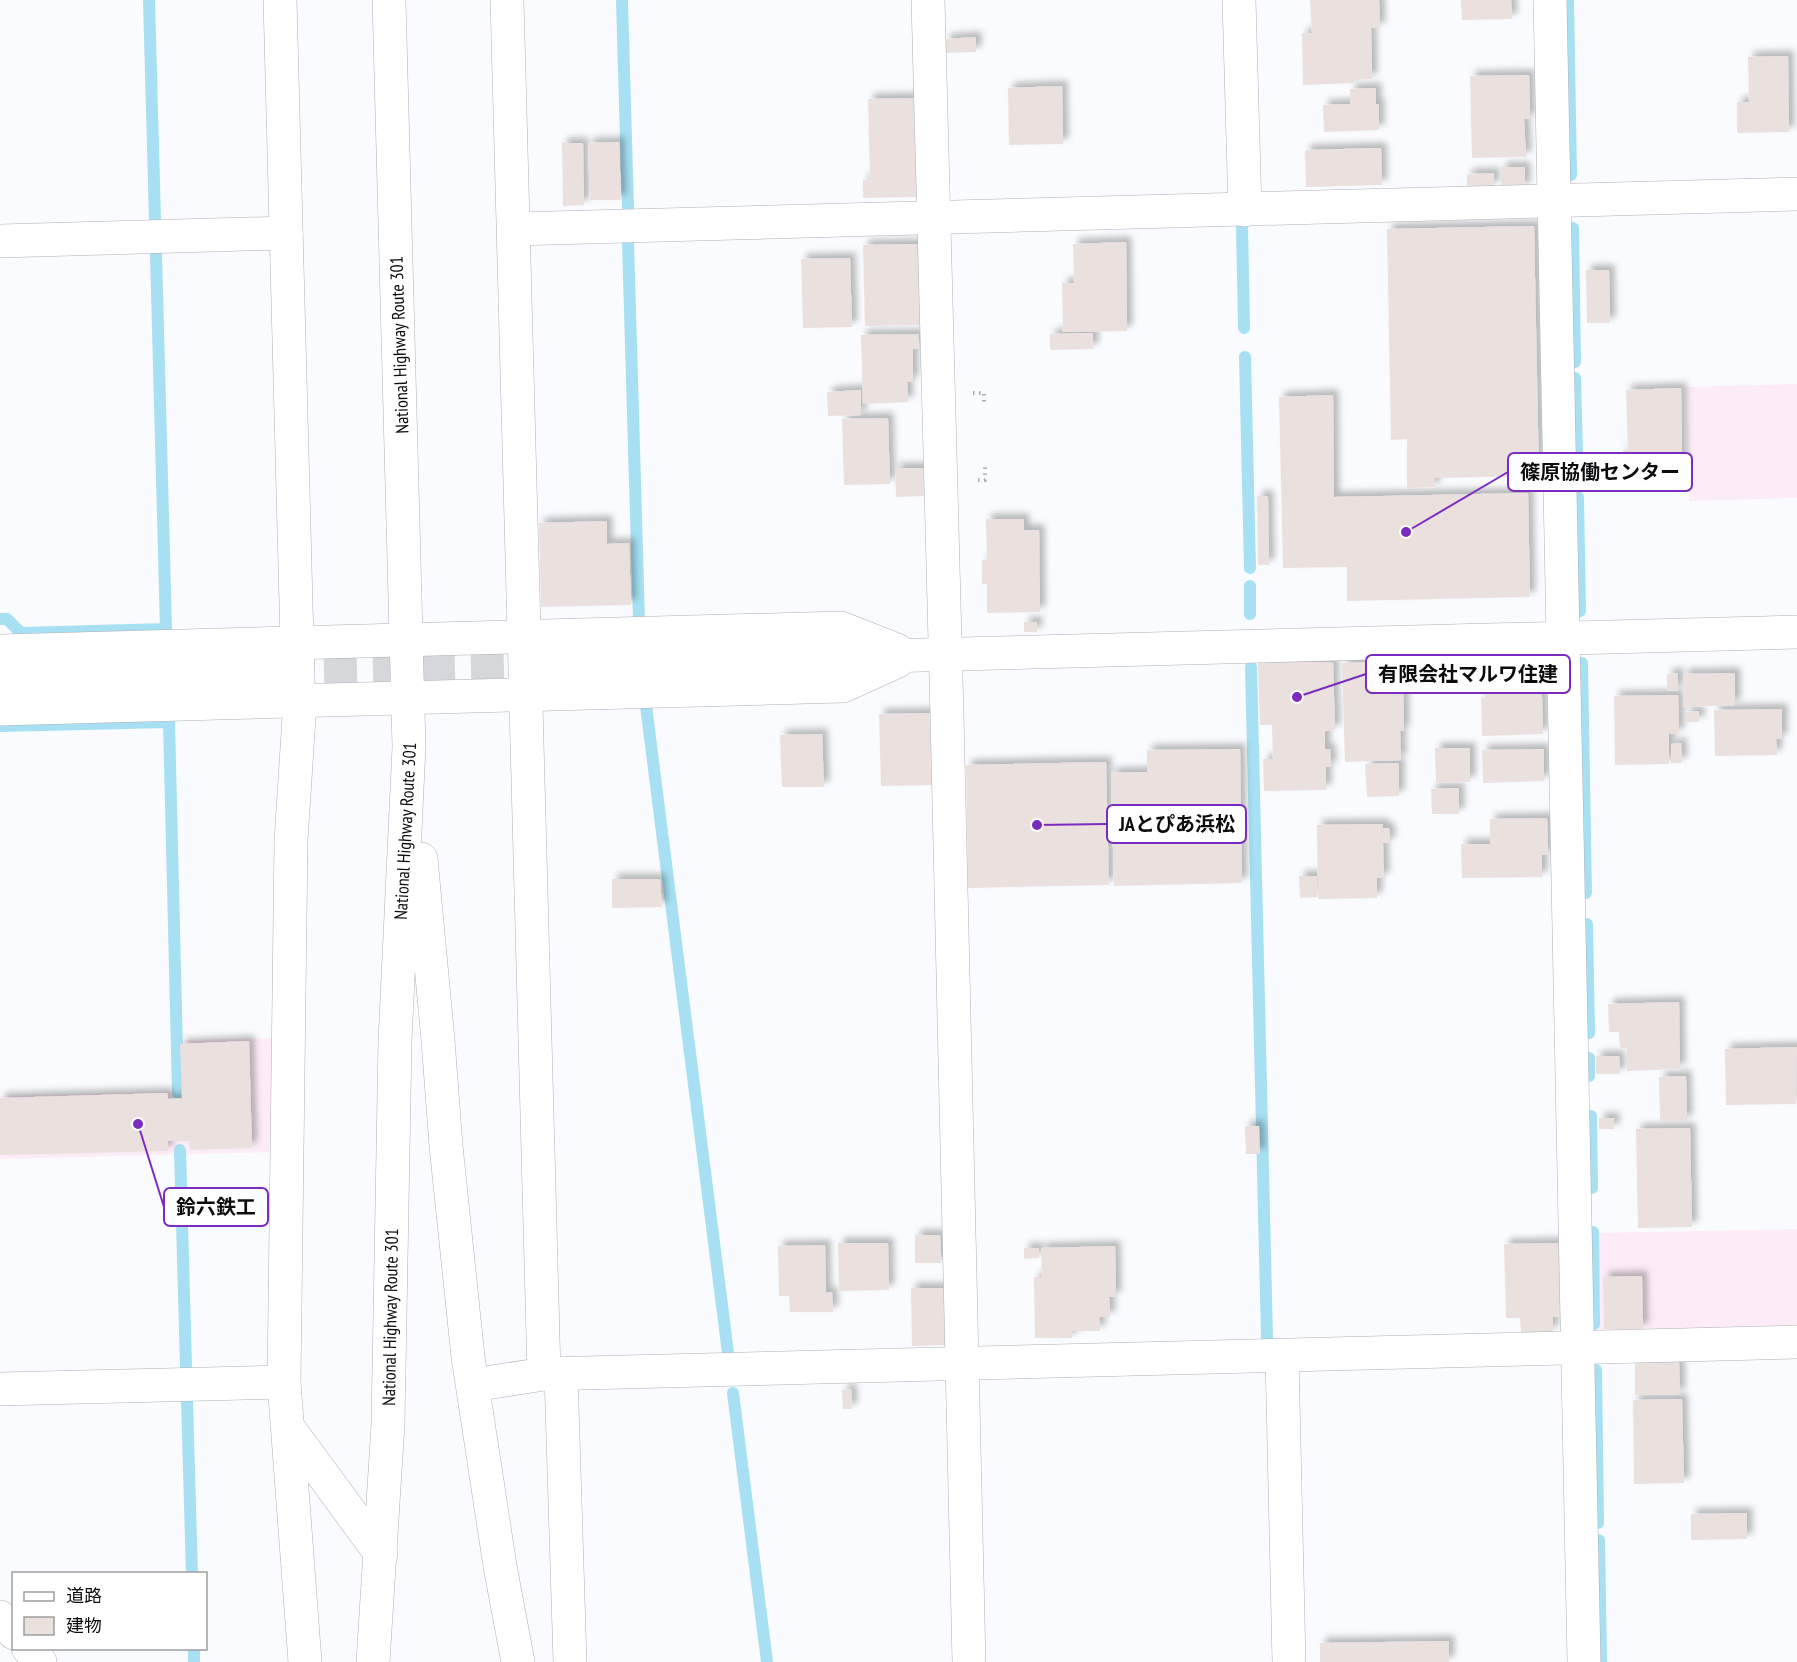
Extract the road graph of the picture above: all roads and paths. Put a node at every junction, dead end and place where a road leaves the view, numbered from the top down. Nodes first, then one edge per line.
1 (280, 0) edge
2 (389, 0) edge
3 (507, 0) edge
4 (928, 0) edge
5 (1239, 0) edge
6 (1550, 0) edge
7 (1797, 194) edge
8 (1554, 202) junction
9 (1245, 210) junction
10 (934, 217) junction
11 (513, 229) junction
12 (286, 233) junction
13 (0, 241) edge
14 (1797, 632) edge
15 (525, 637) junction
16 (1797, 637) edge
17 (1563, 638) junction
18 (406, 640) junction
19 (297, 643) junction
20 (0, 651) edge
21 (946, 654) junction
22 (911, 656) junction
23 (540, 665) tunnel mouth
24 (275, 672) tunnel mouth
25 (0, 680) edge
26 (526, 695) junction
27 (408, 698) junction
28 (299, 701) junction
29 (0, 709) edge
30 (410, 747) junction
31 (1797, 1342) edge
32 (1578, 1348) junction
33 (1282, 1356) junction
34 (962, 1364) junction
35 (553, 1374) junction
36 (284, 1382) junction
37 (473, 1385) junction
38 (0, 1389) edge
39 (287, 1426) junction
40 (381, 1554) junction
41 (0, 1617) edge
42 (12, 1631) edge
43 (30, 1650) edge
44 (40, 1662) edge
45 (304, 1662) edge
46 (373, 1662) edge
47 (518, 1662) edge
48 (570, 1662) edge
49 (969, 1662) edge
50 (1289, 1662) edge
51 (1584, 1662) edge

1 - 12 main road
2 - 18 main road, National Highway Route 301
3 - 11 main road
4 - 10 main road
5 - 9 main road
6 - 8 main road
7 - 8 main road
8 - 9 main road
8 - 17 main road
9 - 10 main road
10 - 11 main road
10 - 21 main road
11 - 15 main road
12 - 13 main road
12 - 19 main road
14 - 16 main road
14 - 17 main road
15 - 18 main road
15 - 22 main road
15 - 26 main road
17 - 21 main road
17 - 32 main road
18 - 19 main road
18 - 27 main road, National Highway Route 301
19 - 20 main road
19 - 28 main road
21 - 22 main road
21 - 34 main road
22 - 23 main road
22 - 26 main road
24 - 25 main road
26 - 27 main road
26 - 35 main road
27 - 28 main road
27 - 30 main road, National Highway Route 301
28 - 29 main road
28 - 36 main road
30 - 37 main road
30 - 40 main road, National Highway Route 301
31 - 32 main road
32 - 33 main road
32 - 51 main road
33 - 34 main road
33 - 50 main road
34 - 35 main road
34 - 49 main road
35 - 37 main road
35 - 48 main road
36 - 38 main road
36 - 39 main road
37 - 47 main road
39 - 40 main road
39 - 45 main road
40 - 46 main road, National Highway Route 301
41 - 42 main road
43 - 44 main road

